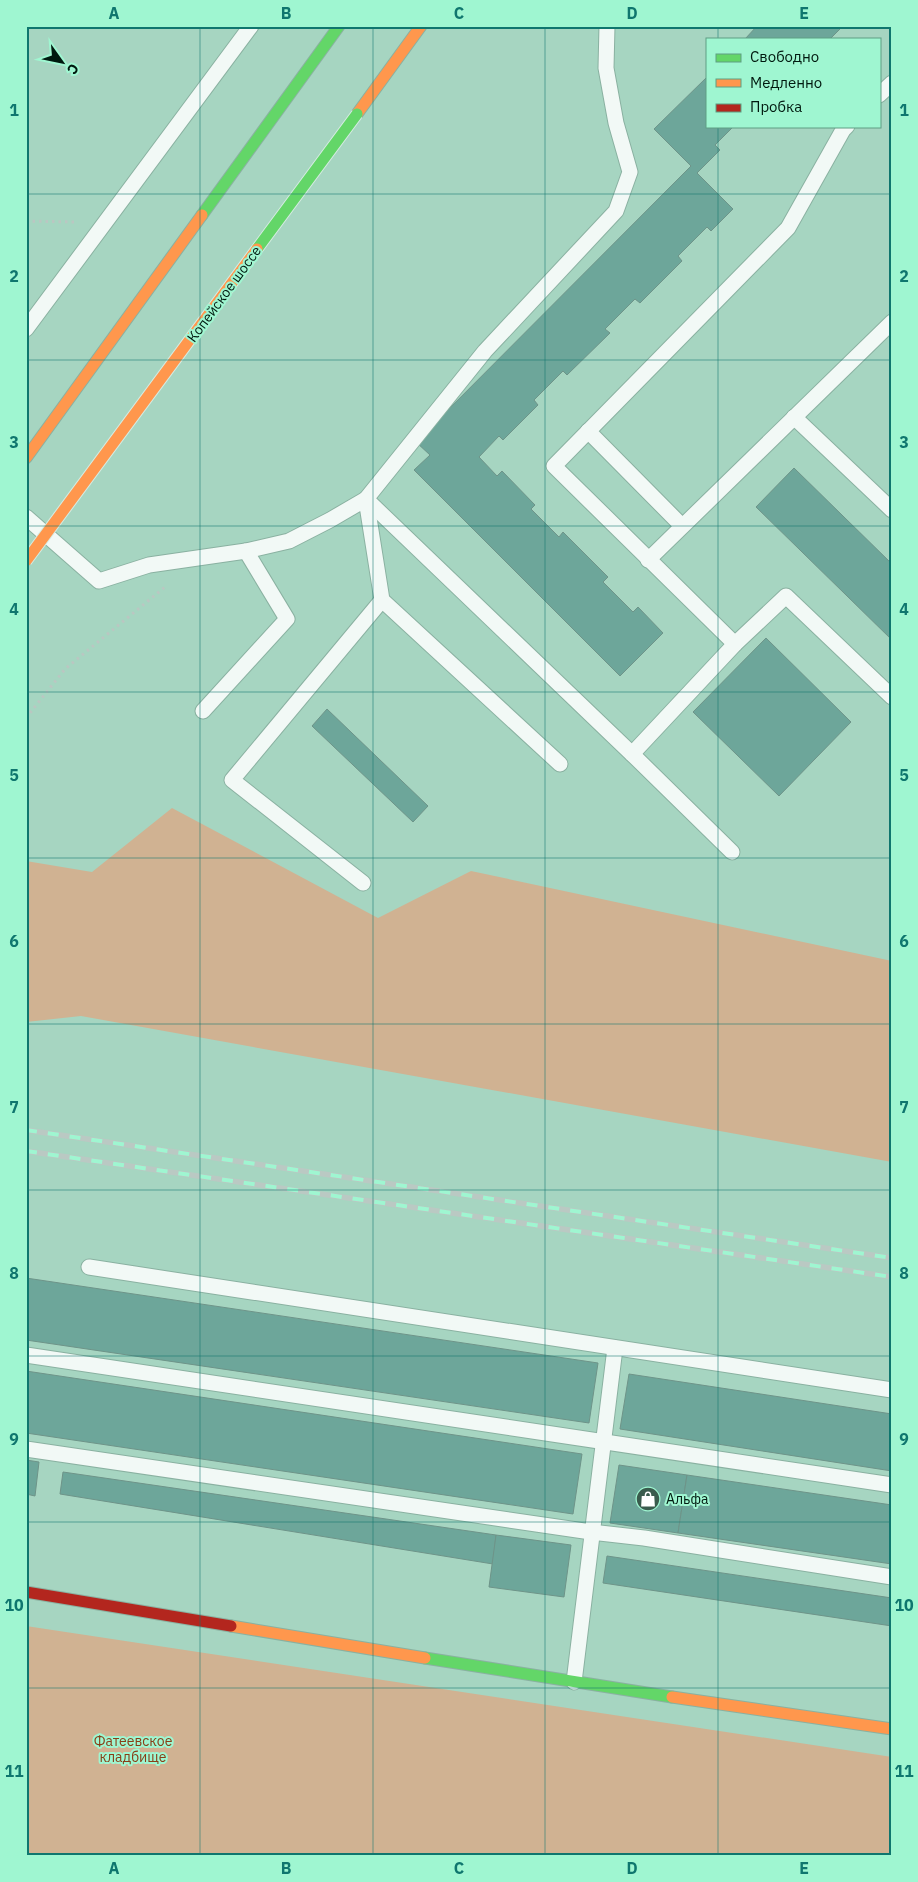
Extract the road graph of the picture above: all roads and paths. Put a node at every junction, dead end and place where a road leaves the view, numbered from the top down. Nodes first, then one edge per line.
1 (251, 26) edge
2 (339, 26) edge
3 (421, 26) edge
4 (607, 26) edge
5 (892, 83) edge
6 (880, 94) edge
7 (845, 128) edge
8 (26, 221) edge
9 (106, 222) junction
10 (892, 322) edge
11 (26, 329) edge
12 (794, 417) junction
13 (588, 431) junction
14 (26, 458) edge
15 (366, 499) junction
16 (892, 510) edge
17 (26, 517) edge
18 (682, 526) junction
19 (246, 551) junction
20 (648, 560) junction
21 (26, 561) edge
22 (171, 583) dead end
23 (382, 600) junction
24 (735, 644) junction
25 (892, 697) edge
26 (203, 711) dead end
27 (26, 718) edge
28 (632, 754) junction
29 (560, 764) dead end
30 (732, 852) dead end
31 (363, 883) dead end
32 (89, 1268) dead end
33 (615, 1348) junction
34 (26, 1355) edge
35 (892, 1390) edge
36 (602, 1442) junction
37 (26, 1449) edge
38 (892, 1485) edge
39 (591, 1532) junction
40 (892, 1577) edge
41 (26, 1592) edge
42 (574, 1682) junction
43 (892, 1729) edge

1 - 9 lane
2 - 14 main road
3 - 21 main road, Копейское шоссе, bridge
4 - 15 lane
5 - 6 lane
7 - 13 lane
8 - 9 path
9 - 11 lane
10 - 12 lane
12 - 16 lane
12 - 18 lane
13 - 18 lane
13 - 20 lane
15 - 19 lane
15 - 23 lane
15 - 28 lane
17 - 19 lane
18 - 20 lane
19 - 26 lane
20 - 24 lane
22 - 27 path
23 - 29 lane
23 - 31 lane
24 - 25 lane
24 - 28 lane
28 - 30 lane
32 - 33 lane
33 - 35 lane
33 - 36 lane
34 - 36 lane
36 - 38 lane
36 - 39 lane
37 - 39 lane
39 - 40 lane
39 - 42 lane
41 - 42 main road
42 - 43 main road

